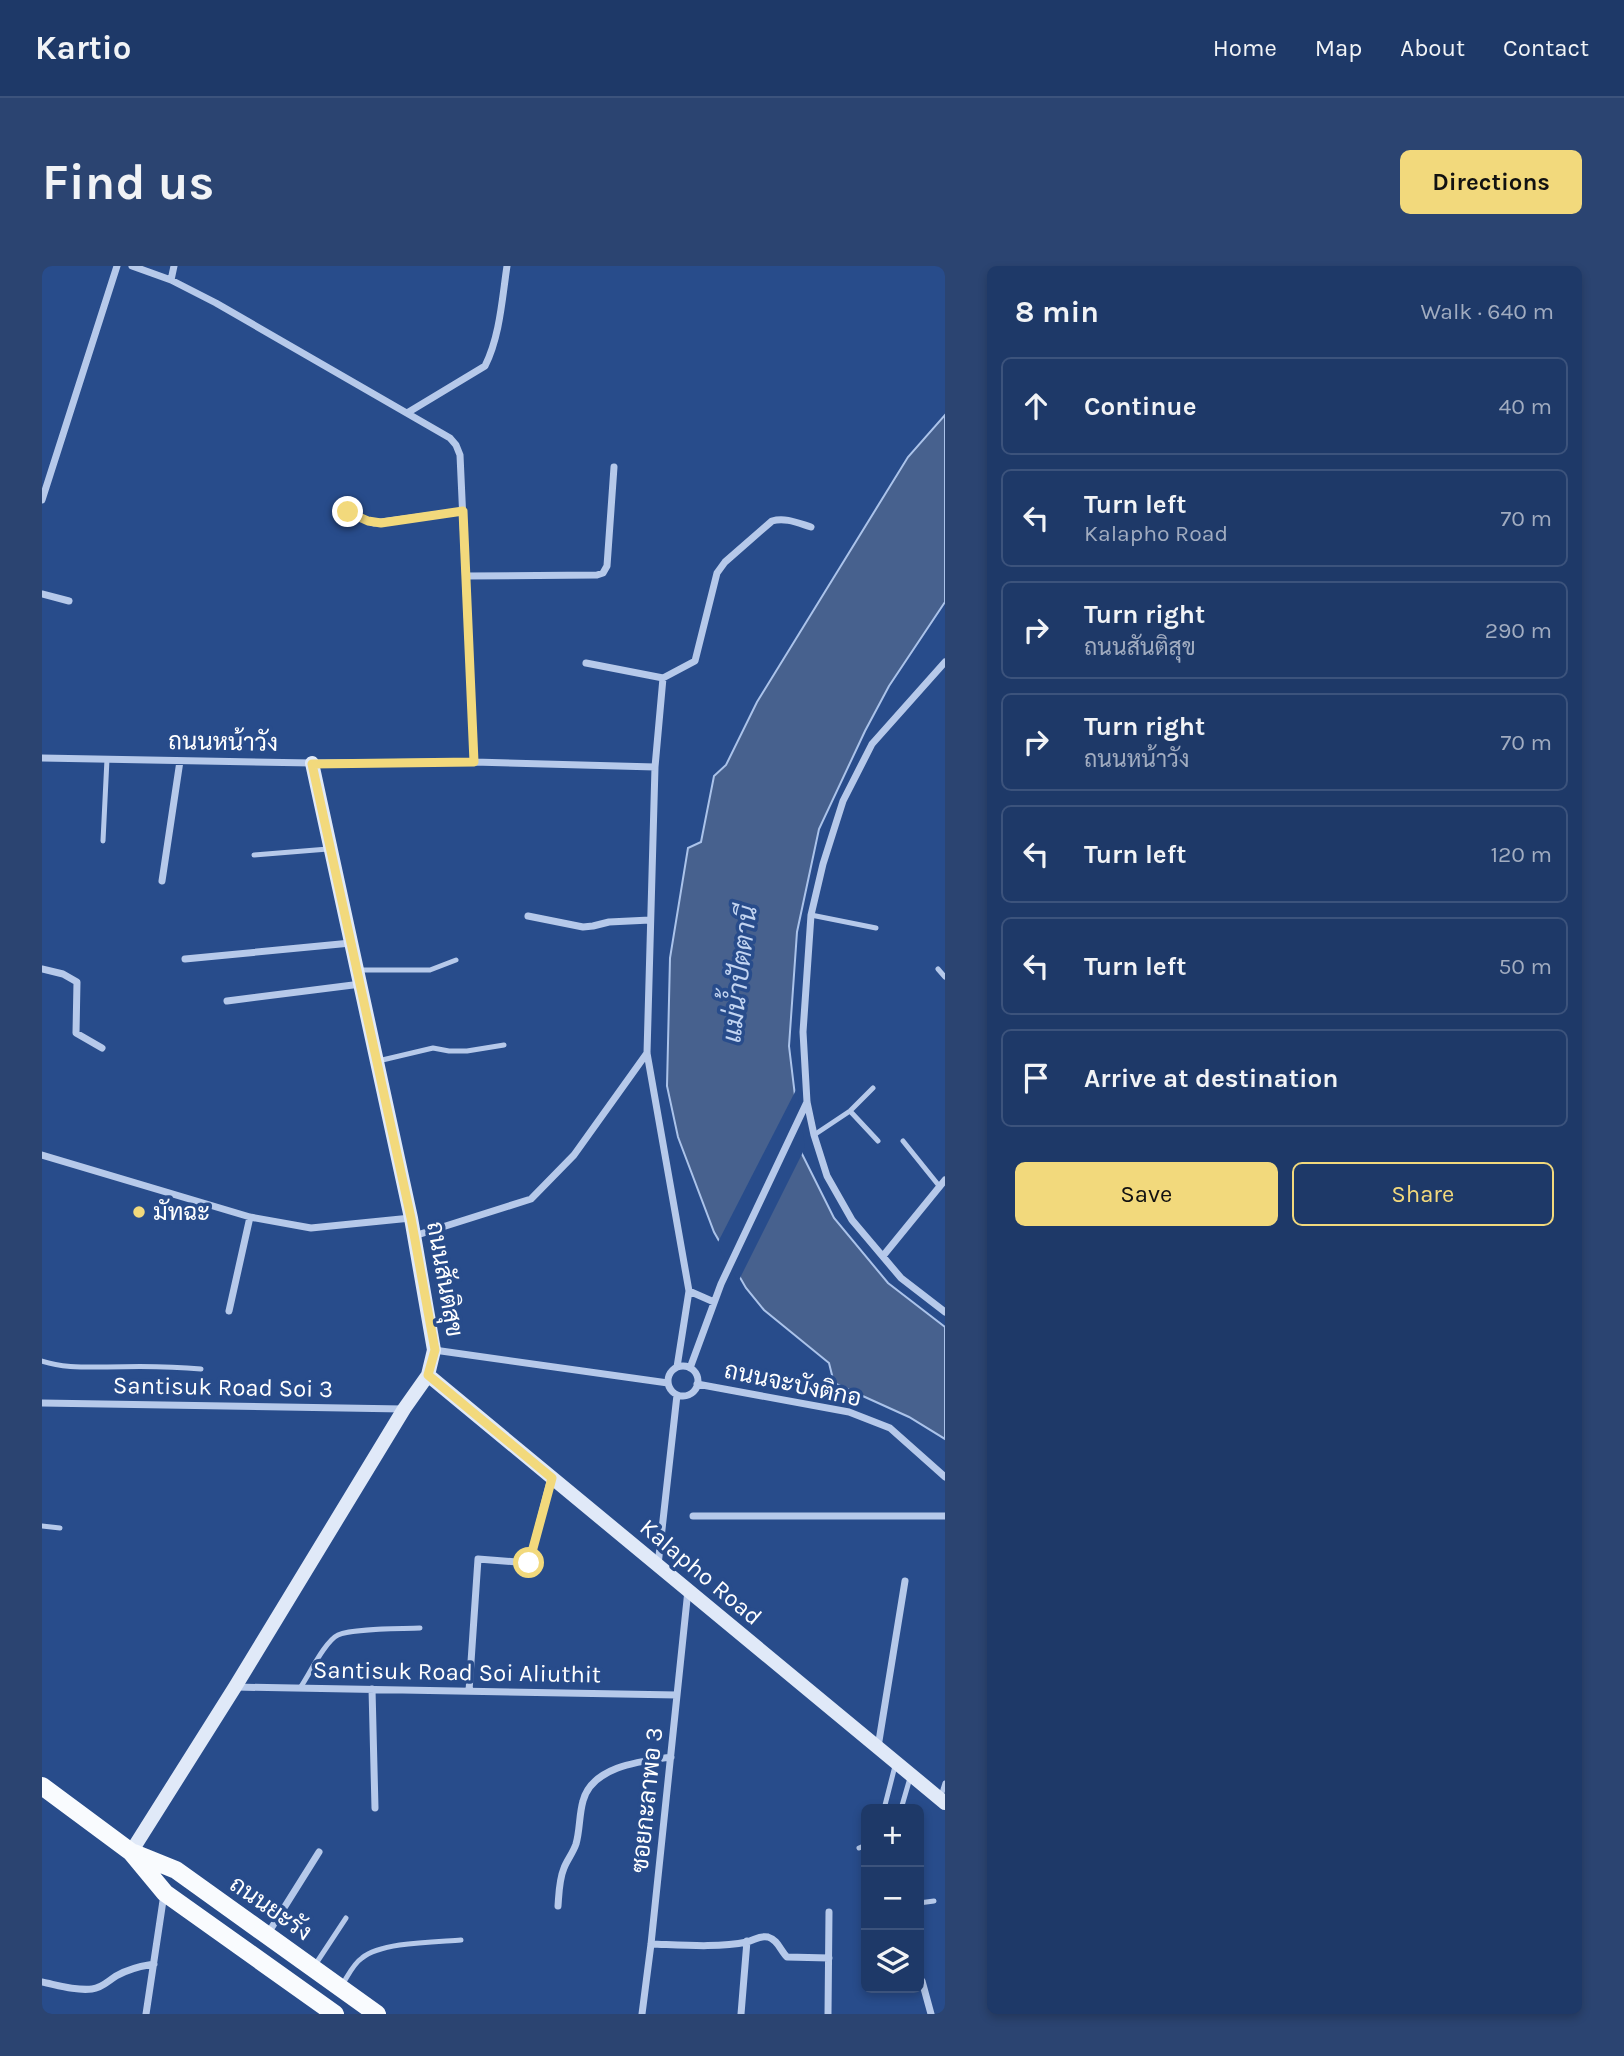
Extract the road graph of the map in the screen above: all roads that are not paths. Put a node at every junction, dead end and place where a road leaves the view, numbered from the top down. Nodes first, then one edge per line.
1 (117, 266) edge
2 (132, 266) edge
3 (174, 266) edge
4 (507, 266) edge
5 (171, 280) junction
6 (407, 413) junction
7 (614, 467) dead end
8 (42, 500) edge
9 (339, 504) dead end
10 (463, 511) junction
11 (811, 527) dead end
12 (466, 576) junction
13 (42, 594) edge
14 (69, 601) dead end
15 (945, 662) edge
16 (586, 663) dead end
17 (663, 678) junction
18 (42, 758) edge
19 (107, 759) junction
20 (180, 761) junction
21 (474, 762) junction
22 (312, 764) junction
23 (655, 767) junction
24 (103, 841) dead end
25 (331, 849) junction
26 (254, 855) dead end
27 (162, 881) dead end
28 (811, 915) junction
29 (528, 916) dead end
30 (650, 920) junction
31 (876, 928) dead end
32 (352, 943) junction
33 (185, 959) dead end
34 (456, 960) dead end
35 (938, 969) dead end
36 (42, 970) edge
37 (359, 977) junction
38 (945, 977) edge
39 (227, 1001) dead end
40 (504, 1045) dead end
41 (102, 1048) dead end
42 (647, 1053) junction
43 (377, 1060) junction
44 (873, 1088) dead end
45 (807, 1102) junction
46 (849, 1111) junction
47 (814, 1135) junction
48 (878, 1141) dead end
49 (903, 1141) dead end
50 (42, 1155) edge
51 (945, 1180) edge
52 (940, 1187) junction
53 (250, 1217) junction
54 (411, 1218) junction
55 (414, 1236) junction
56 (883, 1256) junction
57 (689, 1291) junction
58 (714, 1301) junction
59 (229, 1311) dead end
60 (945, 1312) edge
61 (435, 1350) junction
62 (42, 1361) edge
63 (677, 1367) junction
64 (201, 1368) dead end
65 (690, 1368) junction
66 (428, 1375) junction
67 (668, 1383) junction
68 (697, 1384) junction
69 (677, 1395) junction
70 (42, 1403) edge
71 (404, 1409) junction
72 (945, 1477) edge
73 (552, 1478) junction
74 (692, 1516) dead end
75 (945, 1516) edge
76 (42, 1526) edge
77 (60, 1528) dead end
78 (658, 1565) junction
79 (905, 1581) dead end
80 (688, 1590) junction
81 (420, 1628) dead end
82 (235, 1687) junction
83 (300, 1688) junction
84 (372, 1689) junction
85 (470, 1691) junction
86 (677, 1695) junction
87 (878, 1748) junction
88 (671, 1757) junction
89 (896, 1762) junction
90 (911, 1775) junction
91 (945, 1783) edge
92 (42, 1786) edge
93 (943, 1801) edge
94 (885, 1804) edge
95 (902, 1804) edge
96 (375, 1808) dead end
97 (131, 1852) junction
98 (319, 1852) dead end
99 (164, 1893) junction
100 (934, 1901) dead end
101 (924, 1902) edge
102 (558, 1906) dead end
103 (830, 1912) dead end
104 (346, 1918) dead end
105 (267, 1936) junction
106 (461, 1940) dead end
107 (747, 1941) junction
108 (651, 1944) junction
109 (829, 1958) junction
110 (154, 1964) junction
111 (313, 1968) junction
112 (42, 1982) edge
113 (340, 1988) junction
114 (924, 1989) edge
115 (146, 2014) edge
116 (335, 2014) edge
117 (377, 2014) edge
118 (642, 2014) edge
119 (741, 2014) edge
120 (828, 2014) edge
121 (930, 2014) edge

1 - 8 street
2 - 5 street
3 - 5 street
4 - 6 street
5 - 6 street
6 - 10 street
7 - 12 street
9 - 10 street
10 - 12 street
11 - 17 street
12 - 21 street
13 - 14 street
15 - 28 street
16 - 17 street
17 - 23 street
18 - 19 street, ถนนหน้าวัง
19 - 20 street, ถนนหน้าวัง
19 - 24 lane
20 - 22 street, ถนนหน้าวัง
20 - 27 street
21 - 22 street, ถนนหน้าวัง
21 - 23 street, ถนนหน้าวัง
22 - 25 street, ถนนสันติสุข
23 - 30 street
25 - 26 lane
25 - 32 street, ถนนสันติสุข
28 - 31 lane
28 - 45 street
29 - 30 street
30 - 42 street
32 - 33 street
32 - 37 street, ถนนสันติสุข
34 - 37 lane
35 - 38 lane
36 - 41 street
37 - 39 street
37 - 43 street, ถนนสันติสุข
40 - 43 lane
42 - 55 street
42 - 57 street
43 - 54 street, ถนนสันติสุข
44 - 46 lane
45 - 47 street
45 - 58 street
46 - 47 lane
46 - 48 lane
47 - 56 street
49 - 52 lane
50 - 53 street
51 - 52 street
52 - 56 street
53 - 54 street
53 - 59 street
54 - 55 street, ถนนสันติสุข
55 - 61 street, ถนนสันติสุข
56 - 60 street
57 - 58 street
57 - 63 street
58 - 65 street
61 - 66 street, ถนนสันติสุข
61 - 67 street
62 - 64 lane
63 - 65 street
63 - 67 street
65 - 68 street
66 - 71 street, ถนนสันติสุข
66 - 73 street, Kalapho Road
67 - 69 street
68 - 69 street
68 - 72 street, ถนนจะบังติกอ
69 - 78 street
70 - 71 street, Santisuk Road Soi 3
71 - 82 street, ถนนสันติสุข
73 - 78 street, Kalapho Road
73 - 85 street
74 - 75 street
76 - 77 lane
78 - 80 street, Kalapho Road
79 - 87 street
80 - 86 street, ซอยกะลาพอ 3
80 - 87 street, Kalapho Road
81 - 83 lane
82 - 83 street, Santisuk Road Soi Aliuthit
82 - 97 street, ถนนสันติสุข
83 - 84 street, Santisuk Road Soi Aliuthit
84 - 85 street, Santisuk Road Soi Aliuthit
84 - 96 street
85 - 86 street, Santisuk Road Soi Aliuthit
86 - 88 street, ซอยกะลาพอ 3
87 - 89 street, Kalapho Road
88 - 102 street
88 - 108 street, ซอยกะลาพอ 3
89 - 90 street, Kalapho Road
89 - 94 lane
90 - 93 street, Kalapho Road
90 - 95 lane
91 - 93 lane
92 - 97 main road, ถนนยะรัง
97 - 99 main road, ถนนยะรัง
97 - 105 main road, ถนนยะรัง
98 - 105 street
99 - 110 street
99 - 116 main road, ถนนยะรัง
100 - 101 lane
103 - 109 street
104 - 111 lane
105 - 111 main road, ถนนยะรัง
106 - 113 lane
107 - 108 street
107 - 109 street
107 - 119 street
108 - 118 street, ซอยกะลาพอ 3
109 - 120 street
110 - 112 street
110 - 115 street
111 - 113 main road, ถนนยะรัง
113 - 117 main road, ถนนยะรัง
114 - 121 street

